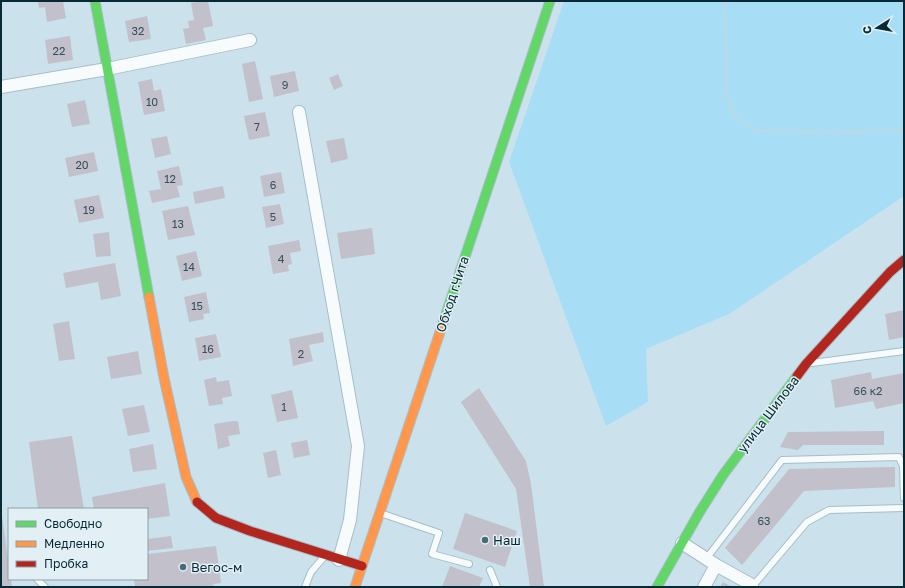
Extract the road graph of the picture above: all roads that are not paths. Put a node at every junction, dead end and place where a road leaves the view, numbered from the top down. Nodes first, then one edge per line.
1 (95, 1) edge
2 (550, 1) edge
3 (250, 40) dead end
4 (107, 69) junction
5 (1, 87) edge
6 (299, 112) dead end
7 (904, 260) edge
8 (904, 351) edge
9 (806, 364) junction
10 (904, 498) edge
11 (904, 508) edge
12 (380, 513) junction
13 (682, 543) junction
14 (325, 555) junction
15 (339, 560) junction
16 (711, 562) junction
17 (469, 564) dead end
18 (362, 566) junction
19 (490, 570) dead end
20 (753, 586) edge
21 (305, 587) edge
22 (355, 587) edge
23 (497, 587) edge
24 (657, 587) edge
25 (704, 587) edge

1 - 4 main road
2 - 12 main road, Обход г.Чита
3 - 4 street
4 - 5 street
4 - 14 main road
6 - 15 street
7 - 9 main road, улица Шилова
8 - 9 lane
9 - 13 main road, улица Шилова
10 - 16 lane
11 - 20 lane
12 - 17 lane
12 - 18 main road, Обход г.Чита
13 - 16 street
13 - 24 main road, улица Шилова
14 - 15 main road
14 - 21 lane
15 - 18 main road
16 - 20 street
16 - 25 street
18 - 22 main road, Обход г.Чита
19 - 23 lane

